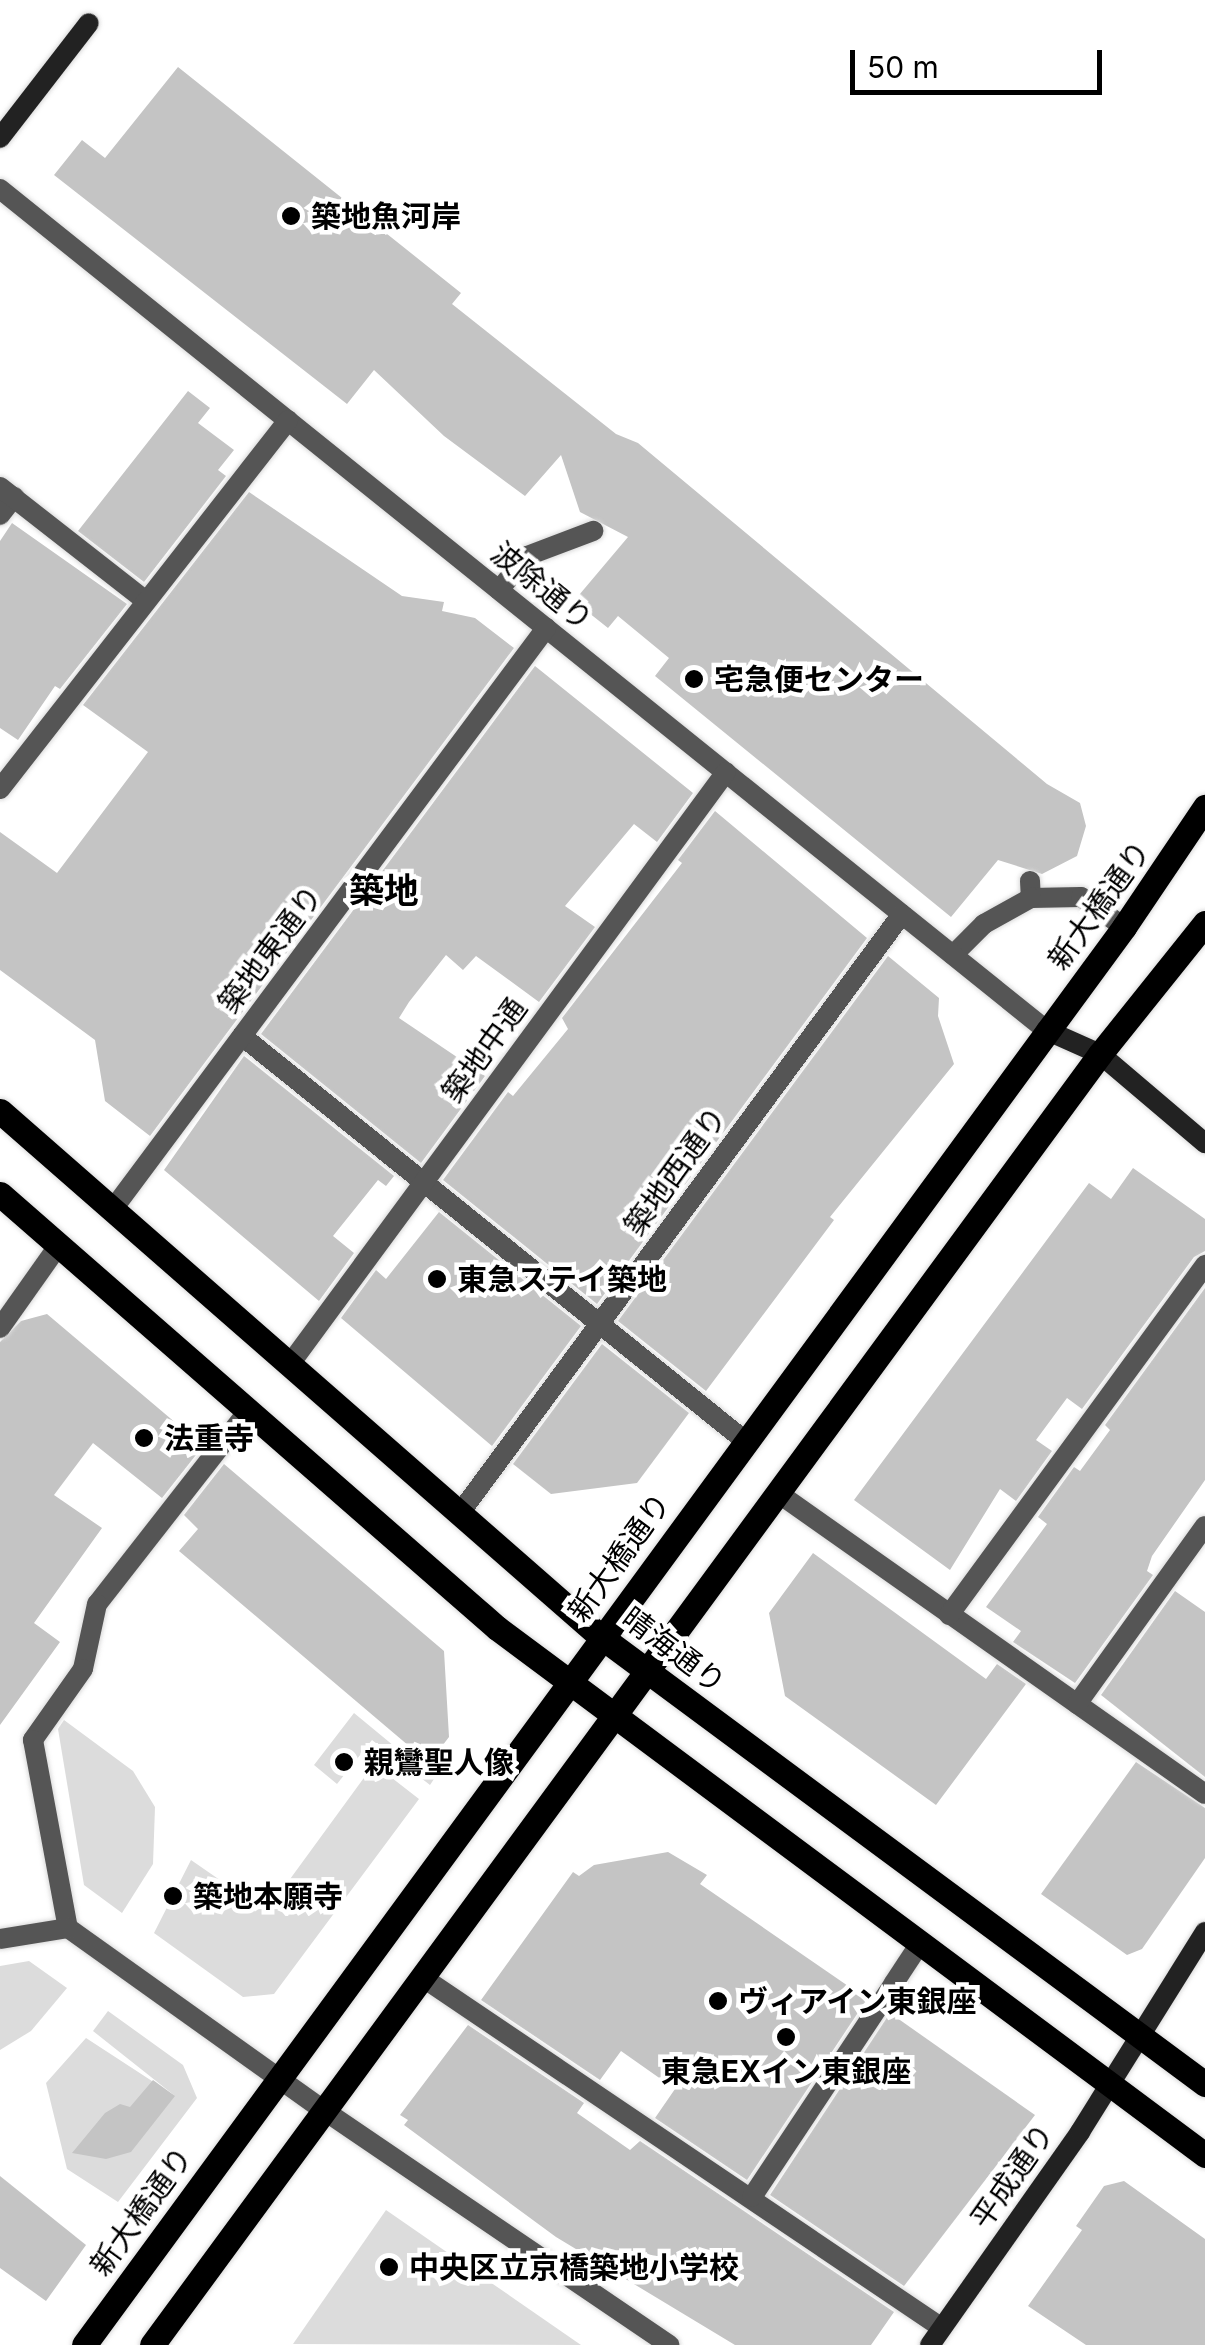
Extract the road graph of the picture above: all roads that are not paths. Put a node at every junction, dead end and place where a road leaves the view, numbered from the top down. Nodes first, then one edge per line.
1 (89, 23) dead end
2 (0, 138) edge
3 (0, 189) edge
4 (288, 420) junction
5 (7, 492) edge
6 (0, 515) edge
7 (593, 531) dead end
8 (499, 590) junction
9 (146, 601) junction
10 (546, 628) junction
11 (7, 764) edge
12 (726, 772) junction
13 (0, 788) edge
14 (1205, 807) edge
15 (902, 914) junction
16 (1124, 927) junction
17 (1200, 940) edge
18 (953, 955) junction
19 (1046, 1030) junction
20 (242, 1036) junction
21 (1100, 1054) junction
22 (0, 1111) edge
23 (1205, 1143) edge
24 (425, 1180) junction
25 (0, 1194) edge
26 (113, 1209) junction
27 (58, 1246) junction
28 (1205, 1265) edge
29 (601, 1322) junction
30 (0, 1328) edge
31 (290, 1364) junction
32 (248, 1411) junction
33 (744, 1440) junction
34 (778, 1493) junction
35 (460, 1513) junction
36 (1205, 1526) edge
37 (950, 1614) junction
38 (600, 1636) junction
39 (648, 1672) junction
40 (568, 1681) junction
41 (1077, 1704) junction
42 (615, 1717) junction
43 (1205, 1794) edge
44 (68, 1928) junction
45 (1205, 1932) edge
46 (0, 1940) edge
47 (919, 1945) junction
48 (422, 1978) junction
49 (1136, 2038) junction
50 (275, 2082) junction
51 (1205, 2084) edge
52 (1108, 2088) junction
53 (322, 2109) junction
54 (1205, 2156) edge
55 (752, 2198) junction
56 (936, 2336) edge
57 (84, 2345) edge
58 (152, 2345) edge
59 (669, 2345) edge

1 - 2 street
3 - 4 street, 波除通り
4 - 8 street, 波除通り
4 - 9 street
5 - 6 street
5 - 9 street
7 - 8 street
8 - 10 street, 波除通り
9 - 11 street
10 - 12 street, 波除通り
10 - 20 street, 築地東通り
11 - 13 street
12 - 15 street, 波除通り
12 - 24 street, 築地中通
14 - 16 main road, 新大橋通り
15 - 18 street, 波除通り
15 - 29 street, 築地西通り
16 - 18 street
16 - 19 main road, 新大橋通り
17 - 21 main road
18 - 19 street, 波除通り
19 - 21 street
19 - 33 main road, 新大橋通り
20 - 24 street
20 - 26 street, 築地東通り
21 - 23 street
21 - 34 main road
22 - 26 main road, 晴海通り
24 - 29 street
24 - 31 street, 築地中通
25 - 27 main road
26 - 31 main road, 晴海通り
27 - 30 street
27 - 32 main road
28 - 37 street
29 - 33 street
29 - 35 street, 築地西通り
31 - 35 main road, 晴海通り
32 - 40 main road
32 - 44 street
33 - 38 main road, 新大橋通り
34 - 37 street
34 - 39 main road
35 - 38 main road, 晴海通り
36 - 41 street
37 - 41 street
38 - 39 main road, 晴海通り
38 - 40 main road, 新大橋通り
39 - 42 main road
39 - 49 main road, 晴海通り
40 - 42 main road
40 - 50 main road, 新大橋通り
41 - 43 street
42 - 47 main road
42 - 48 main road
44 - 46 street
44 - 50 street
45 - 49 street, 平成通り
47 - 52 main road
47 - 55 street
48 - 53 main road
48 - 55 street
49 - 51 main road, 晴海通り
49 - 52 street, 平成通り
50 - 53 street
50 - 57 main road, 新大橋通り
52 - 54 main road
52 - 56 street, 平成通り
53 - 58 main road
53 - 59 street
55 - 56 street

